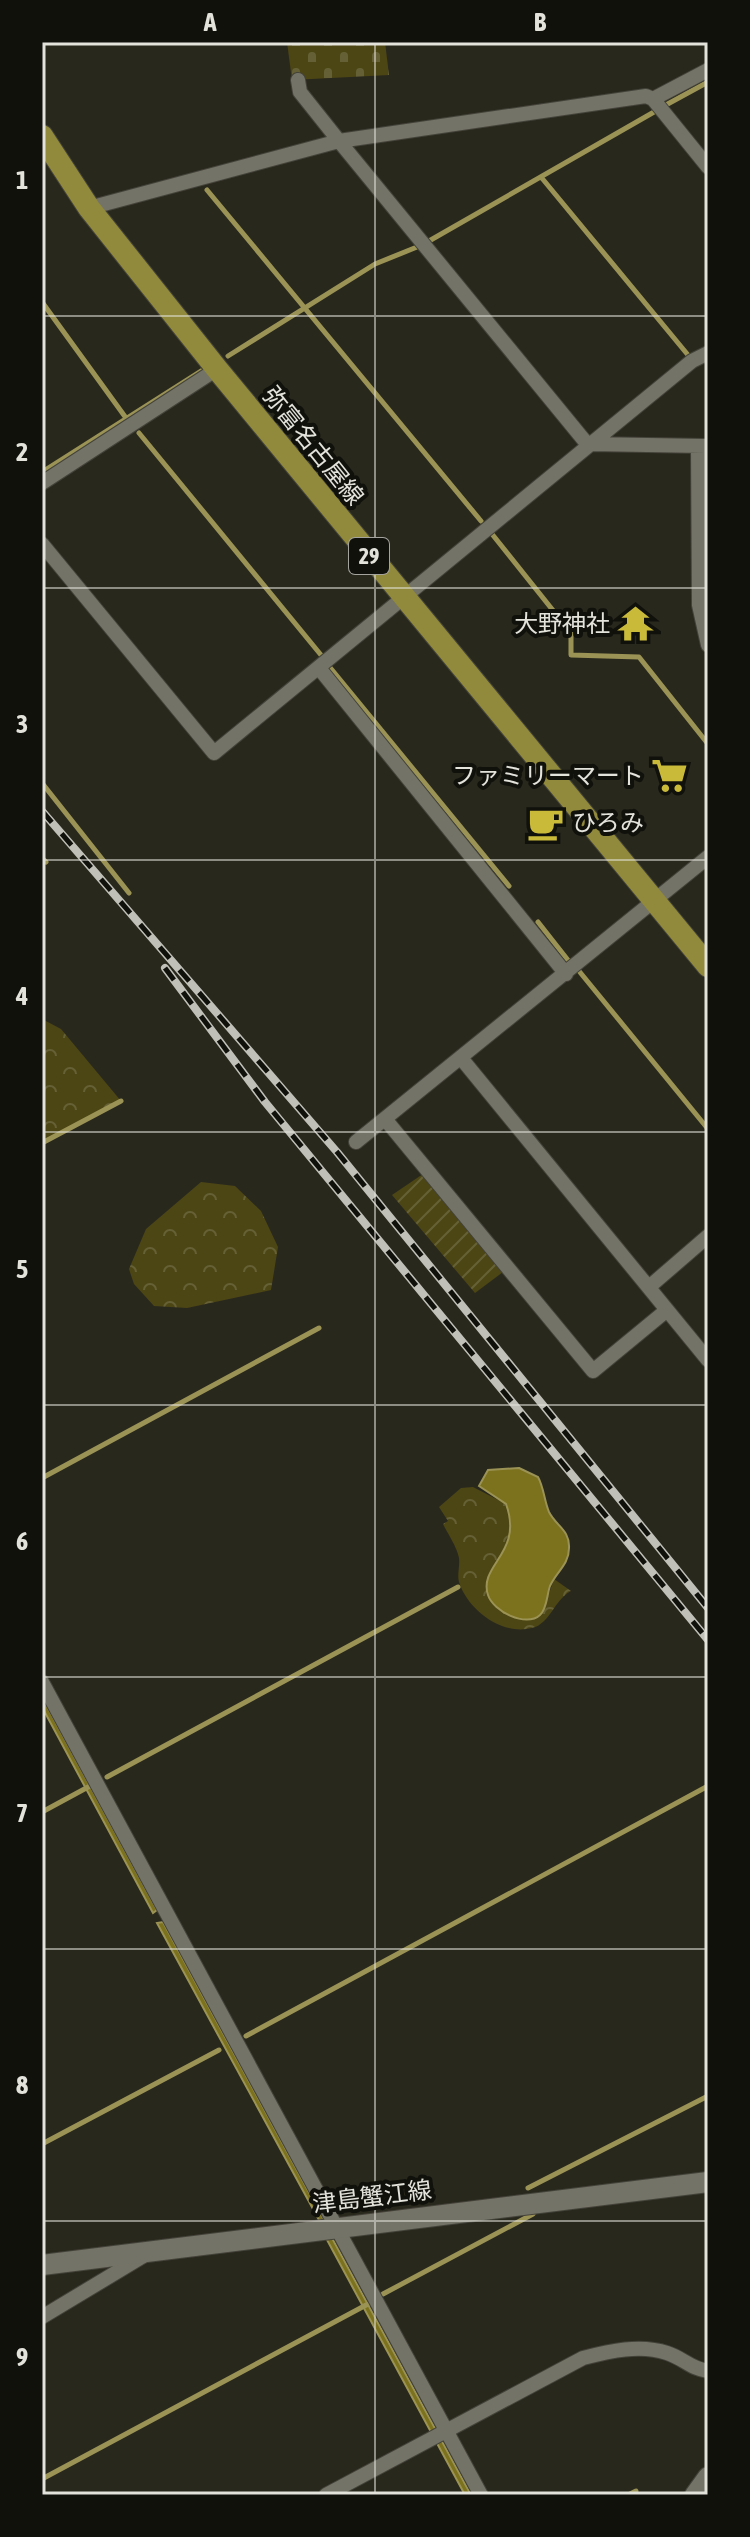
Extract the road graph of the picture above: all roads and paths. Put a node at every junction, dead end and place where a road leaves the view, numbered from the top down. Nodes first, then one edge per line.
1 (708, 70) edge
2 (298, 80) dead end
3 (653, 99) junction
4 (42, 136) edge
5 (339, 141) junction
6 (708, 167) edge
7 (89, 208) junction
8 (708, 353) edge
9 (217, 369) junction
10 (589, 444) junction
11 (703, 446) edge
12 (42, 483) edge
13 (42, 544) edge
14 (403, 598) junction
15 (706, 637) edge
16 (319, 668) junction
17 (708, 857) edge
18 (655, 902) junction
19 (708, 966) edge
20 (566, 974) junction
21 (461, 1058) junction
22 (385, 1119) junction
23 (356, 1142) dead end
24 (708, 1236) edge
25 (649, 1287) junction
26 (667, 1310) junction
27 (708, 1360) edge
28 (42, 1682) edge
29 (708, 2182) edge
30 (336, 2228) junction
31 (151, 2251) junction
32 (42, 2265) edge
33 (42, 2317) edge
34 (708, 2371) edge
35 (440, 2435) junction
36 (708, 2477) edge
37 (326, 2495) edge
38 (481, 2495) edge
39 (695, 2495) edge

1 - 3 street
2 - 5 street
3 - 5 street
3 - 6 street
4 - 7 main road, 弥富名古屋線 / 29
5 - 7 street
5 - 10 street
7 - 9 main road, 弥富名古屋線 / 29
8 - 10 street
9 - 12 street
9 - 14 main road, 弥富名古屋線 / 29
10 - 11 street
10 - 14 street
11 - 15 street
13 - 16 street
14 - 16 street
14 - 18 main road, 弥富名古屋線 / 29
16 - 20 street
17 - 18 street
18 - 19 main road, 弥富名古屋線 / 29
18 - 20 street
20 - 21 street
21 - 22 street
21 - 25 street
22 - 23 street
22 - 26 street
24 - 25 street
25 - 26 street
26 - 27 street
28 - 30 street
29 - 30 main road, 津島蟹江線
30 - 31 main road, 津島蟹江線
30 - 35 street
31 - 32 main road, 津島蟹江線
31 - 33 street
34 - 35 street
35 - 37 street
35 - 38 street
36 - 39 main road

